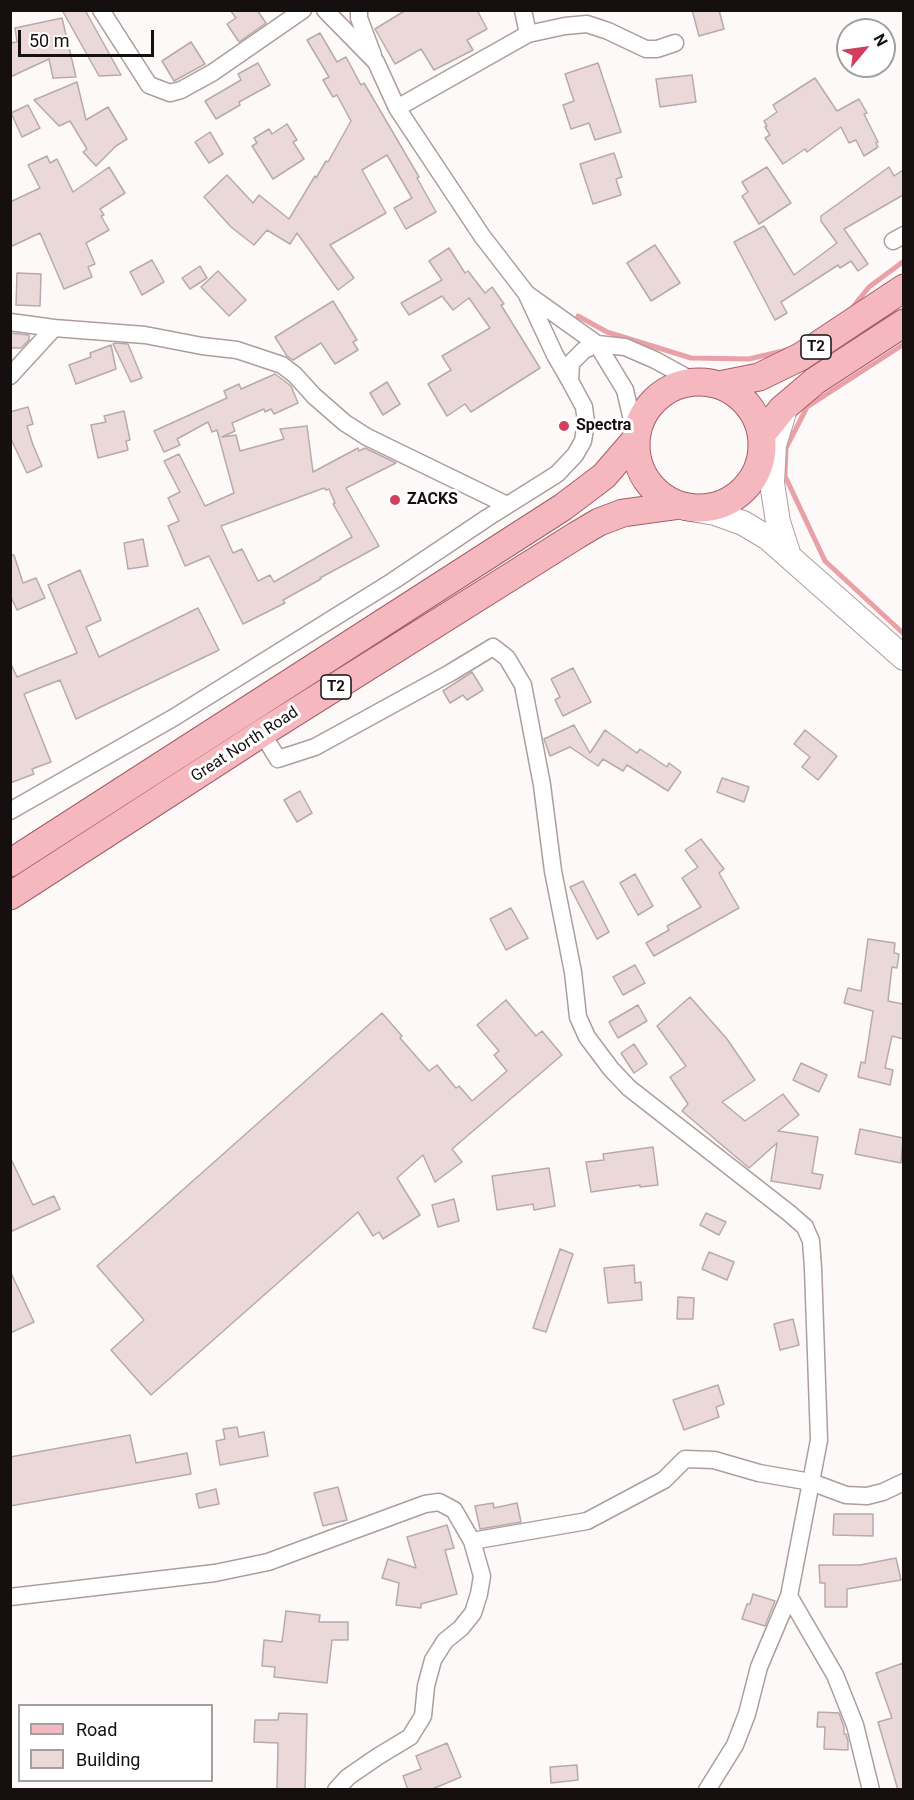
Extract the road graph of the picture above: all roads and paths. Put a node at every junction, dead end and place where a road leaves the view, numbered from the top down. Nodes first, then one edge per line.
1 (101, 10) edge
2 (303, 10) edge
3 (325, 10) edge
4 (358, 10) edge
5 (523, 10) edge
6 (528, 34) junction
7 (675, 43) dead end
8 (376, 62) junction
9 (397, 108) junction
10 (903, 288) edge
11 (526, 293) junction
12 (10, 322) edge
13 (903, 323) edge
14 (54, 328) junction
15 (597, 344) junction
16 (10, 376) edge
17 (570, 381) junction
18 (708, 384) junction
19 (786, 406) junction
20 (636, 438) junction
21 (762, 439) junction
22 (772, 483) junction
23 (507, 505) junction
24 (680, 507) junction
25 (790, 558) junction
26 (903, 658) edge
27 (262, 733) junction
28 (10, 811) edge
29 (10, 863) edge
30 (10, 896) edge
31 (811, 1482) junction
32 (903, 1482) edge
33 (472, 1541) junction
34 (789, 1596) junction
35 (10, 1597) edge
36 (336, 1790) edge
37 (707, 1790) edge
38 (871, 1790) edge

1 - 2 street
3 - 8 street
4 - 8 street
5 - 6 street
6 - 7 street
6 - 9 street
8 - 9 street
9 - 11 street
10 - 18 main road, T2
11 - 15 street
11 - 17 street
12 - 14 street
13 - 19 main road, T2
14 - 16 street
14 - 23 street
15 - 17 street
15 - 18 street
15 - 20 street
17 - 23 street
18 - 20 main road
18 - 21 main road
19 - 21 main road, T2
19 - 22 main road
20 - 24 main road
20 - 29 main road, Great North Road / T2
21 - 22 main road
21 - 24 main road
22 - 25 main road
23 - 28 street
24 - 25 main road
24 - 27 main road, Great North Road / T2
25 - 26 main road
27 - 30 main road, Great North Road / T2
27 - 31 street
31 - 32 street
31 - 33 street
31 - 34 street
33 - 35 street
33 - 36 street
34 - 37 street
34 - 38 street

